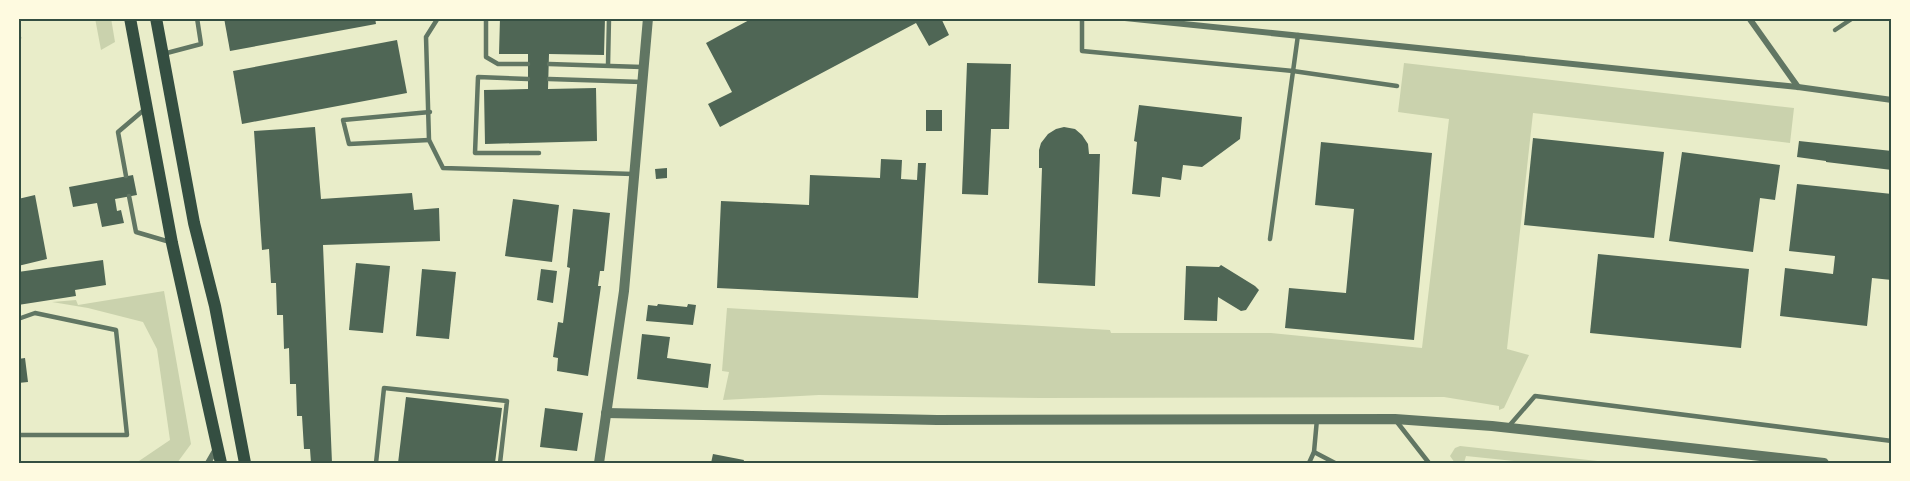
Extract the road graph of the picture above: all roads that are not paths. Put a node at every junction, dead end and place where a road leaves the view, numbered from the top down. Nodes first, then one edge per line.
1 (130, 18) edge
2 (156, 18) edge
3 (197, 18) edge
4 (438, 18) edge
5 (486, 18) edge
6 (609, 18) edge
7 (648, 18) edge
8 (1082, 18) edge
9 (1125, 18) edge
10 (1749, 18) edge
11 (1853, 18) edge
12 (1835, 30) dead end
13 (1298, 35) junction
14 (163, 54) junction
15 (528, 64) dead end
16 (549, 64) dead end
17 (608, 65) junction
18 (645, 67) junction
19 (1293, 71) junction
20 (528, 79) dead end
21 (549, 79) dead end
22 (644, 82) junction
23 (1397, 86) dead end
24 (1798, 87) junction
25 (1892, 100) edge
26 (147, 107) junction
27 (430, 112) junction
28 (429, 140) junction
29 (539, 153) dead end
30 (636, 174) junction
31 (126, 176) dead end
32 (129, 196) dead end
33 (1270, 239) dead end
34 (172, 243) junction
35 (18, 319) edge
36 (606, 413) junction
37 (1317, 419) junction
38 (1395, 419) junction
39 (1507, 428) junction
40 (18, 435) edge
41 (1892, 441) edge
42 (218, 446) junction
43 (1314, 452) junction
44 (208, 463) edge
45 (221, 463) edge
46 (245, 463) edge
47 (376, 463) edge
48 (500, 463) edge
49 (599, 463) edge
50 (1309, 463) edge
51 (1335, 463) edge
52 (1428, 463) edge
53 (1824, 463) edge

1 - 26 main road
2 - 14 main road
3 - 14 lane
4 - 27 lane
5 - 15 lane
6 - 17 lane
7 - 18 street
8 - 19 lane
9 - 13 street
10 - 24 street
11 - 12 lane
13 - 19 lane
13 - 24 street
14 - 46 main road
16 - 17 lane
17 - 18 lane
18 - 22 street
19 - 23 lane
19 - 33 lane
20 - 29 lane
21 - 22 lane
22 - 30 street
24 - 25 street
26 - 31 lane
26 - 34 main road
27 - 28 lane
27 - 28 lane
28 - 30 lane
30 - 36 street
32 - 34 lane
34 - 42 main road
35 - 40 lane
36 - 37 street
36 - 49 street
37 - 38 street
37 - 43 lane
38 - 39 street
38 - 52 lane
39 - 41 lane
39 - 53 street
42 - 44 street
42 - 45 main road
43 - 50 lane
43 - 51 lane
47 - 48 lane

